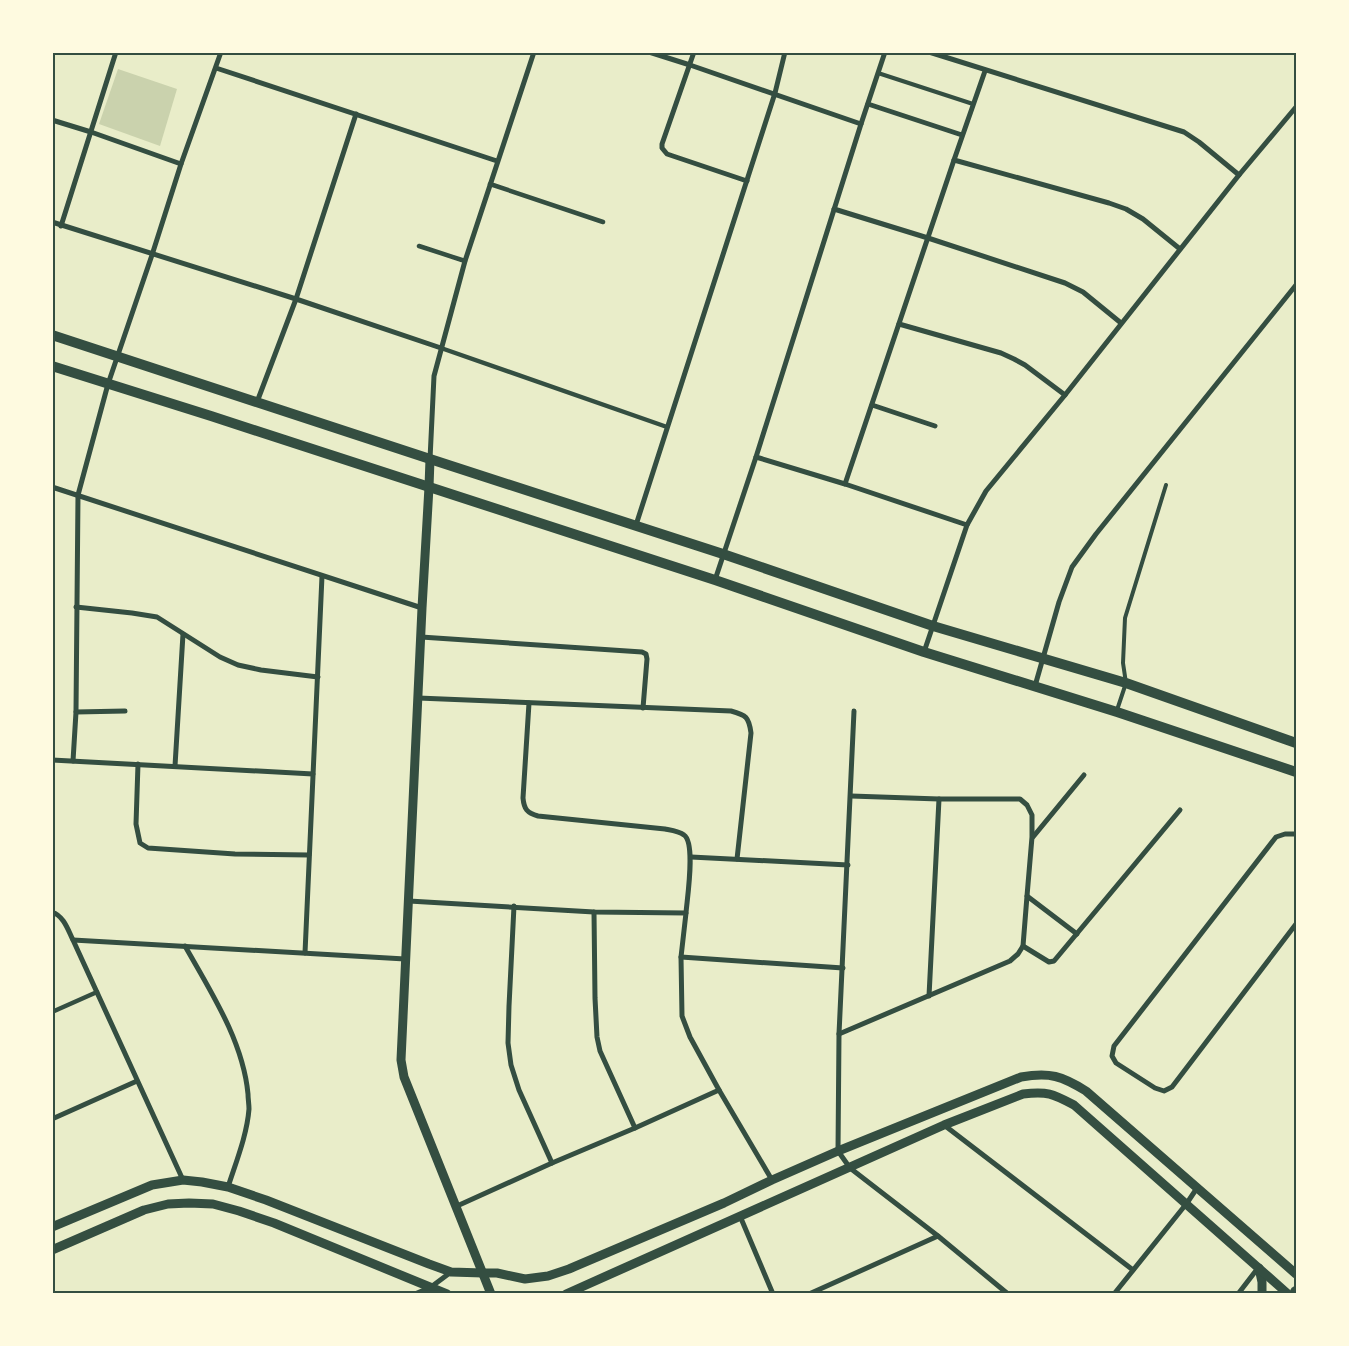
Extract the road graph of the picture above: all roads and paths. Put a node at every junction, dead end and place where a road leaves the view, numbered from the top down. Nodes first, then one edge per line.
1 (116, 52) edge
2 (221, 52) edge
3 (534, 52) edge
4 (649, 52) edge
5 (694, 52) edge
6 (785, 52) edge
7 (885, 52) edge
8 (929, 52) edge
9 (690, 65) junction
10 (216, 68) junction
11 (985, 70) junction
12 (878, 73) junction
13 (775, 93) junction
14 (868, 104) junction
15 (973, 104) junction
16 (1296, 108) edge
17 (356, 114) junction
18 (52, 120) edge
19 (861, 124) junction
20 (91, 132) junction
21 (962, 134) junction
22 (954, 160) junction
23 (497, 161) junction
24 (181, 164) junction
25 (1239, 175) junction
26 (747, 181) junction
27 (490, 184) junction
28 (834, 209) junction
29 (52, 222) edge
30 (603, 222) dead end
31 (62, 226) junction
32 (928, 238) junction
33 (419, 246) dead end
34 (1180, 249) junction
35 (152, 255) junction
36 (465, 261) junction
37 (1296, 285) edge
38 (296, 300) junction
39 (1121, 323) junction
40 (899, 324) junction
41 (52, 335) edge
42 (441, 348) junction
43 (118, 356) junction
44 (52, 366) edge
45 (108, 384) junction
46 (1064, 395) junction
47 (257, 402) junction
48 (872, 405) junction
49 (935, 426) dead end
50 (667, 427) junction
51 (756, 457) junction
52 (430, 459) junction
53 (845, 484) junction
54 (1166, 485) dead end
55 (52, 487) edge
56 (429, 487) junction
57 (78, 496) junction
58 (966, 525) junction
59 (636, 526) junction
60 (723, 554) junction
61 (322, 576) junction
62 (715, 580) junction
63 (76, 607) junction
64 (422, 608) junction
65 (933, 626) junction
66 (183, 634) junction
67 (421, 637) junction
68 (924, 652) junction
69 (1044, 659) junction
70 (318, 677) junction
71 (1126, 683) junction
72 (1035, 686) junction
73 (418, 698) junction
74 (529, 703) junction
75 (643, 708) junction
76 (125, 710) dead end
77 (854, 711) dead end
78 (76, 712) junction
79 (1117, 712) junction
80 (1296, 743) edge
81 (52, 760) edge
82 (73, 761) junction
83 (138, 764) junction
84 (175, 766) junction
85 (1296, 772) edge
86 (313, 774) junction
87 (1084, 774) dead end
88 (851, 796) junction
89 (939, 799) junction
90 (1180, 810) dead end
91 (1296, 834) edge
92 (1032, 837) junction
93 (309, 856) junction
94 (691, 857) junction
95 (737, 859) junction
96 (848, 866) junction
97 (1027, 896) junction
98 (409, 901) junction
99 (514, 906) junction
100 (52, 912) edge
101 (594, 912) junction
102 (686, 914) junction
103 (1296, 924) edge
104 (1077, 934) junction
105 (73, 940) junction
106 (185, 946) junction
107 (1024, 946) junction
108 (305, 953) junction
109 (681, 957) junction
110 (406, 959) junction
111 (843, 968) junction
112 (97, 992) junction
113 (929, 996) junction
114 (52, 1012) edge
115 (839, 1034) junction
116 (137, 1082) junction
117 (719, 1090) junction
118 (52, 1120) edge
119 (944, 1125) junction
120 (635, 1128) junction
121 (838, 1151) junction
122 (552, 1162) junction
123 (850, 1168) junction
124 (183, 1180) junction
125 (772, 1180) junction
126 (228, 1187) junction
127 (1197, 1188) junction
128 (1187, 1203) junction
129 (457, 1206) junction
130 (740, 1215) junction
131 (52, 1227) edge
132 (938, 1236) junction
133 (52, 1250) edge
134 (1259, 1267) junction
135 (1133, 1270) junction
136 (451, 1272) junction
137 (482, 1274) junction
138 (1296, 1274) edge
139 (431, 1287) junction
140 (817, 1292) edge
141 (415, 1294) edge
142 (447, 1294) edge
143 (491, 1294) edge
144 (566, 1294) edge
145 (773, 1294) edge
146 (810, 1294) edge
147 (1008, 1294) edge
148 (1114, 1294) edge
149 (1238, 1294) edge
150 (1262, 1294) edge
151 (1288, 1294) edge

1 - 20 street
2 - 10 street
3 - 23 street
4 - 9 street
5 - 9 street
6 - 13 street
7 - 12 street
8 - 11 street
9 - 13 street
9 - 26 street
10 - 17 street
10 - 24 street
11 - 15 street
11 - 25 street
12 - 14 street
12 - 15 lane
13 - 19 street
13 - 26 street
14 - 19 street
14 - 21 street
15 - 21 street
16 - 25 street
17 - 23 street
17 - 38 street
18 - 20 street
19 - 28 street
20 - 24 street
20 - 31 street
21 - 22 street
22 - 32 street
22 - 34 street
23 - 27 street
24 - 35 street
25 - 34 street
26 - 50 street
27 - 30 street
27 - 36 street
28 - 32 street
28 - 51 street
29 - 31 street
31 - 35 street
32 - 39 street
32 - 40 street
33 - 36 street
34 - 39 street
35 - 38 street
35 - 43 street
36 - 42 street
37 - 69 street
38 - 42 street
38 - 47 street
39 - 46 street
40 - 46 street
40 - 48 street
41 - 43 main road
42 - 50 street
42 - 52 street
43 - 45 street
43 - 47 main road
44 - 45 main road
45 - 56 main road
45 - 57 street
46 - 58 street
47 - 52 main road
48 - 49 street
48 - 53 street
50 - 59 street
51 - 53 street
51 - 60 street
52 - 56 street
52 - 59 main road
53 - 58 street
54 - 71 lane
55 - 57 street
56 - 62 main road
56 - 64 street
57 - 61 street
57 - 63 street
58 - 65 street
59 - 60 main road
60 - 62 street
60 - 65 main road
61 - 64 street
61 - 70 street
62 - 68 main road
63 - 66 street
63 - 78 street
64 - 67 street
65 - 68 street
65 - 69 main road
66 - 70 street
66 - 84 street
67 - 73 street
67 - 75 street
68 - 72 main road
69 - 71 main road
69 - 72 street
70 - 86 street
71 - 79 lane
71 - 80 main road
72 - 79 main road
73 - 74 street
73 - 98 street
74 - 75 street
74 - 94 street
75 - 95 street
76 - 78 street
77 - 88 street
78 - 82 street
79 - 85 main road
81 - 82 street
82 - 83 street
83 - 84 street
83 - 93 street
84 - 86 street
86 - 93 street
87 - 92 street
88 - 89 street
88 - 96 street
89 - 92 street
89 - 113 street
90 - 104 street
91 - 103 street
92 - 97 street
93 - 108 street
94 - 95 street
94 - 102 street
95 - 96 street
96 - 111 street
97 - 104 street
97 - 107 street
98 - 99 street
98 - 110 street
99 - 101 street
99 - 122 street
100 - 105 street
101 - 102 street
101 - 120 street
102 - 109 street
104 - 107 street
105 - 106 street
105 - 112 street
106 - 108 street
106 - 126 street
107 - 113 street
108 - 110 street
109 - 111 street
109 - 117 street
110 - 129 street
111 - 115 street
112 - 114 street
112 - 116 street
113 - 115 street
115 - 121 street
116 - 118 street
116 - 124 street
117 - 120 street
117 - 125 street
119 - 123 street
119 - 128 street
119 - 135 street
120 - 122 street
121 - 123 street
121 - 125 street
121 - 127 street
122 - 129 street
123 - 130 street
123 - 132 street
124 - 126 street
124 - 131 street
125 - 137 street
126 - 136 street
127 - 128 street
127 - 138 street
128 - 134 street
128 - 135 street
129 - 137 street
130 - 144 street
130 - 145 street
132 - 140 street
132 - 147 street
133 - 139 street
134 - 149 street
134 - 150 street
134 - 151 street
135 - 148 street
136 - 137 street
136 - 139 street
137 - 143 street
139 - 141 street
139 - 142 street
140 - 146 street

